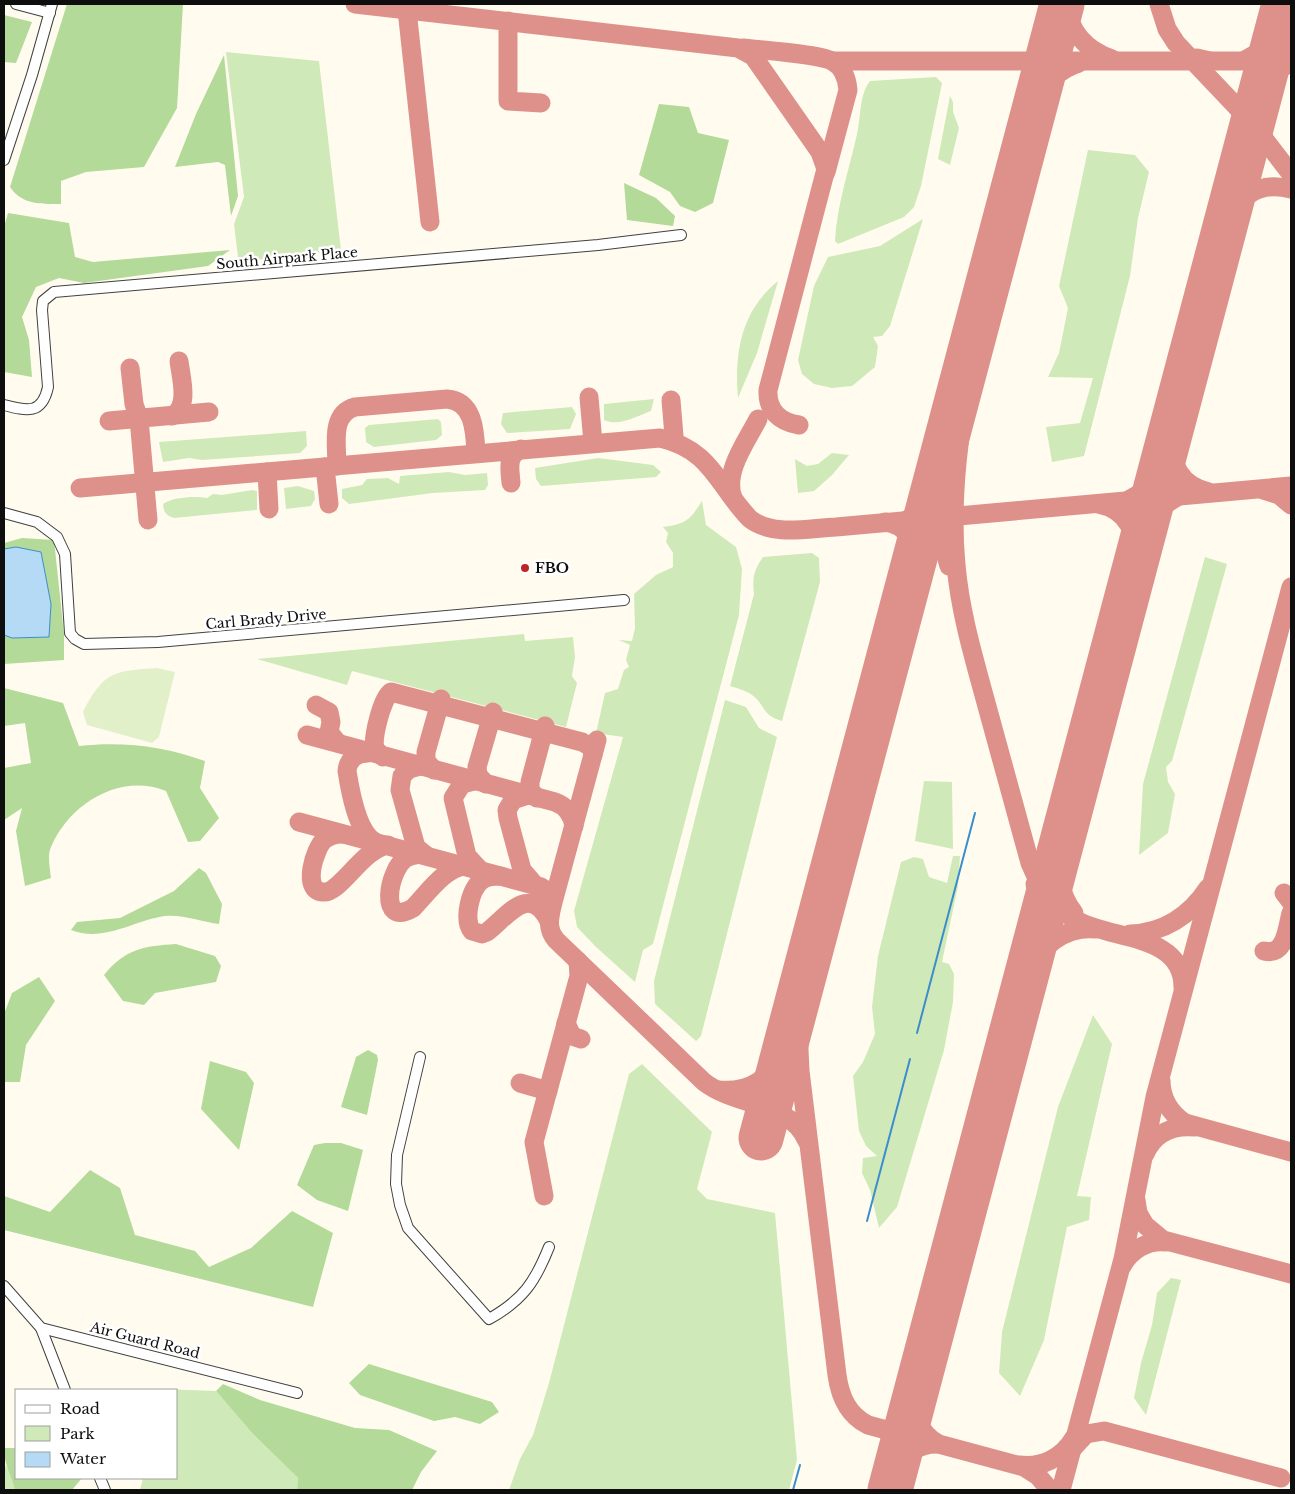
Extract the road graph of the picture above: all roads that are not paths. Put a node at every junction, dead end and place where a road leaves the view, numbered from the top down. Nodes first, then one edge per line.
1 (16, 4) edge
2 (51, 8) edge
3 (4, 160) edge
4 (681, 235) dead end
5 (4, 405) edge
6 (4, 513) edge
7 (624, 600) dead end
8 (420, 1057) dead end
9 (549, 1247) dead end
10 (4, 1286) edge
11 (41, 1328) junction
12 (65, 1389) edge
13 (298, 1393) dead end

1 - 2 street
2 - 3 street
4 - 5 street, South Airpark Place
6 - 7 street, Carl Brady Drive
8 - 9 street
10 - 11 street
11 - 12 street
11 - 13 street, Air Guard Road

